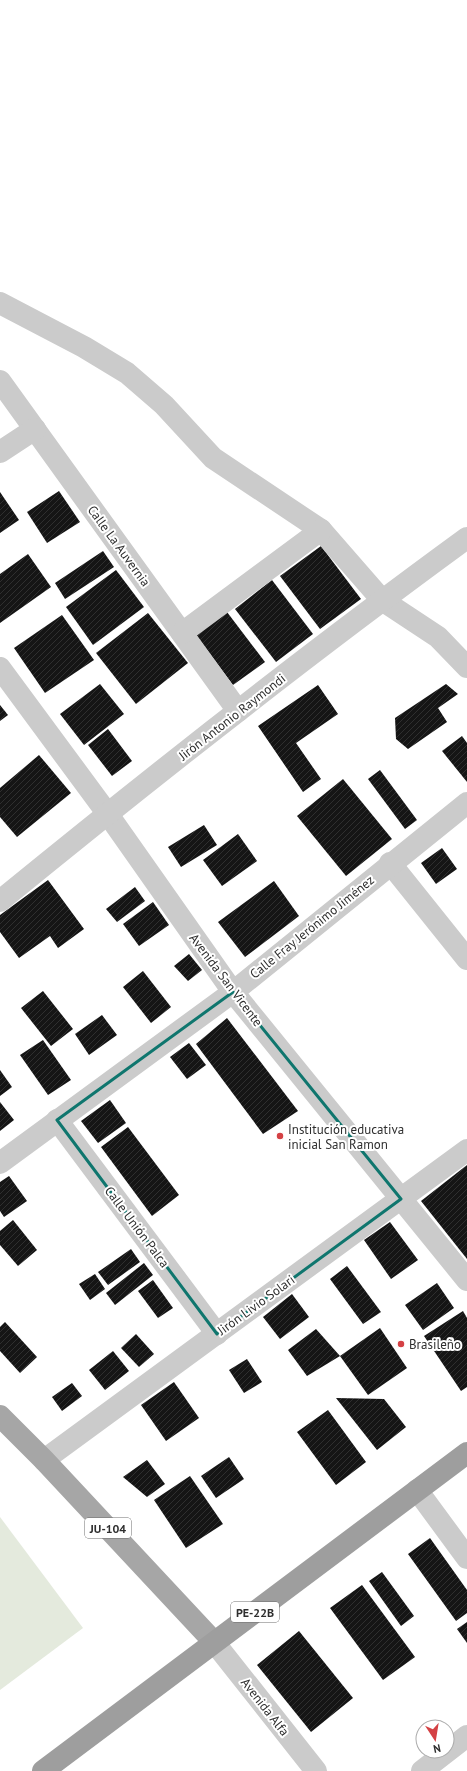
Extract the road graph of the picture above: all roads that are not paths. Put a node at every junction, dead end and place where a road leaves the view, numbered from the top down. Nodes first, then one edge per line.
1 (0, 303) edge
2 (0, 381) edge
3 (35, 429) junction
4 (0, 452) edge
5 (321, 530) junction
6 (467, 538) edge
7 (382, 600) junction
8 (182, 633) junction
9 (467, 667) edge
10 (0, 668) edge
11 (238, 711) junction
12 (467, 803) edge
13 (107, 813) junction
14 (390, 864) junction
15 (0, 901) edge
16 (467, 959) edge
17 (232, 992) junction
18 (57, 1120) junction
19 (467, 1150) edge
20 (0, 1163) edge
21 (401, 1199) junction
22 (467, 1280) edge
23 (217, 1334) junction
24 (0, 1416) edge
25 (467, 1453) edge
26 (44, 1460) junction
27 (417, 1490) junction
28 (467, 1558) edge
29 (214, 1642) junction
30 (467, 1736) edge
31 (43, 1771) edge
32 (316, 1771) edge
33 (422, 1771) edge

1 - 5 street
2 - 3 street, Calle La Auvernia
3 - 4 street
3 - 8 street, Calle La Auvernia
5 - 7 street
5 - 8 street
6 - 7 street, Jirón Antonio Raymondi
7 - 9 street
7 - 11 street, Jirón Antonio Raymondi
8 - 11 street, Calle La Auvernia
10 - 13 street, Avenida San Vicente
11 - 13 street, Jirón Antonio Raymondi
12 - 14 street, Calle Fray Jerónimo Jiménez
13 - 15 street, Jirón Antonio Raymondi
13 - 17 street, Avenida San Vicente
14 - 16 street
14 - 17 street, Calle Fray Jerónimo Jiménez
17 - 18 street, Calle Fray Jerónimo Jiménez
17 - 21 street, Avenida San Vicente
18 - 20 street, Calle Fray Jerónimo Jiménez
18 - 23 street, Calle Unión Palca
19 - 21 street, Jirón Livio Solari
21 - 22 street, Avenida San Vicente
21 - 23 street, Jirón Livio Solari
23 - 26 street, Jirón Livio Solari
24 - 26 main road, JU-104
25 - 27 highway, PE-22B
26 - 29 main road, JU-104
27 - 28 street
27 - 29 highway, PE-22B
29 - 31 highway, PE-22B
29 - 32 street, Avenida Alfa
30 - 33 street

